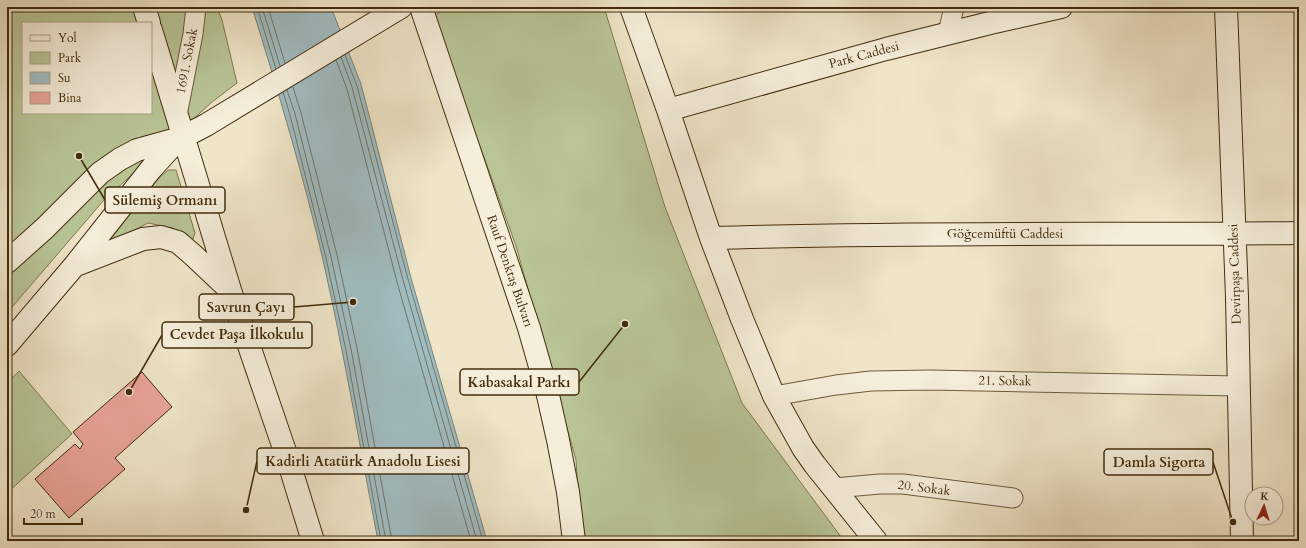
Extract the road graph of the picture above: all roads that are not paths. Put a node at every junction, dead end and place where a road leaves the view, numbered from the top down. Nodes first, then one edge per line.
1 (144, 7) edge
2 (196, 7) edge
3 (401, 7) edge
4 (421, 7) edge
5 (631, 7) edge
6 (954, 7) edge
7 (1061, 7) edge
8 (1226, 7) edge
9 (149, 22) edge
10 (152, 33) edge
11 (948, 33) junction
12 (668, 110) junction
13 (177, 116) junction
14 (183, 138) junction
15 (1299, 233) edge
16 (1234, 234) junction
17 (711, 238) junction
18 (7, 262) edge
19 (75, 265) junction
20 (230, 290) junction
21 (7, 345) edge
22 (1238, 386) junction
23 (774, 396) junction
24 (834, 488) junction
25 (1013, 498) dead end
26 (313, 541) edge
27 (574, 541) edge
28 (876, 541) edge
29 (1242, 541) edge

1 - 9 street
2 - 13 street, 1691. Sokak
3 - 14 street
4 - 27 street, Rauf Denktaş Bulvarı
5 - 12 street
6 - 11 street
7 - 11 street, Park Caddesi
8 - 16 street, Devirpaşa Caddesi
10 - 13 street
11 - 12 street, Park Caddesi
12 - 17 street
13 - 14 street
14 - 18 street
14 - 19 street
14 - 20 street
15 - 16 street, Göğcemüftü Caddesi
16 - 17 street, Göğcemüftü Caddesi
16 - 22 street, Devirpaşa Caddesi
17 - 23 street
19 - 20 street
19 - 21 street
20 - 26 street
22 - 23 street, 21. Sokak
22 - 29 street, Devirpaşa Caddesi
23 - 24 street
24 - 25 street, 20. Sokak
24 - 28 street

